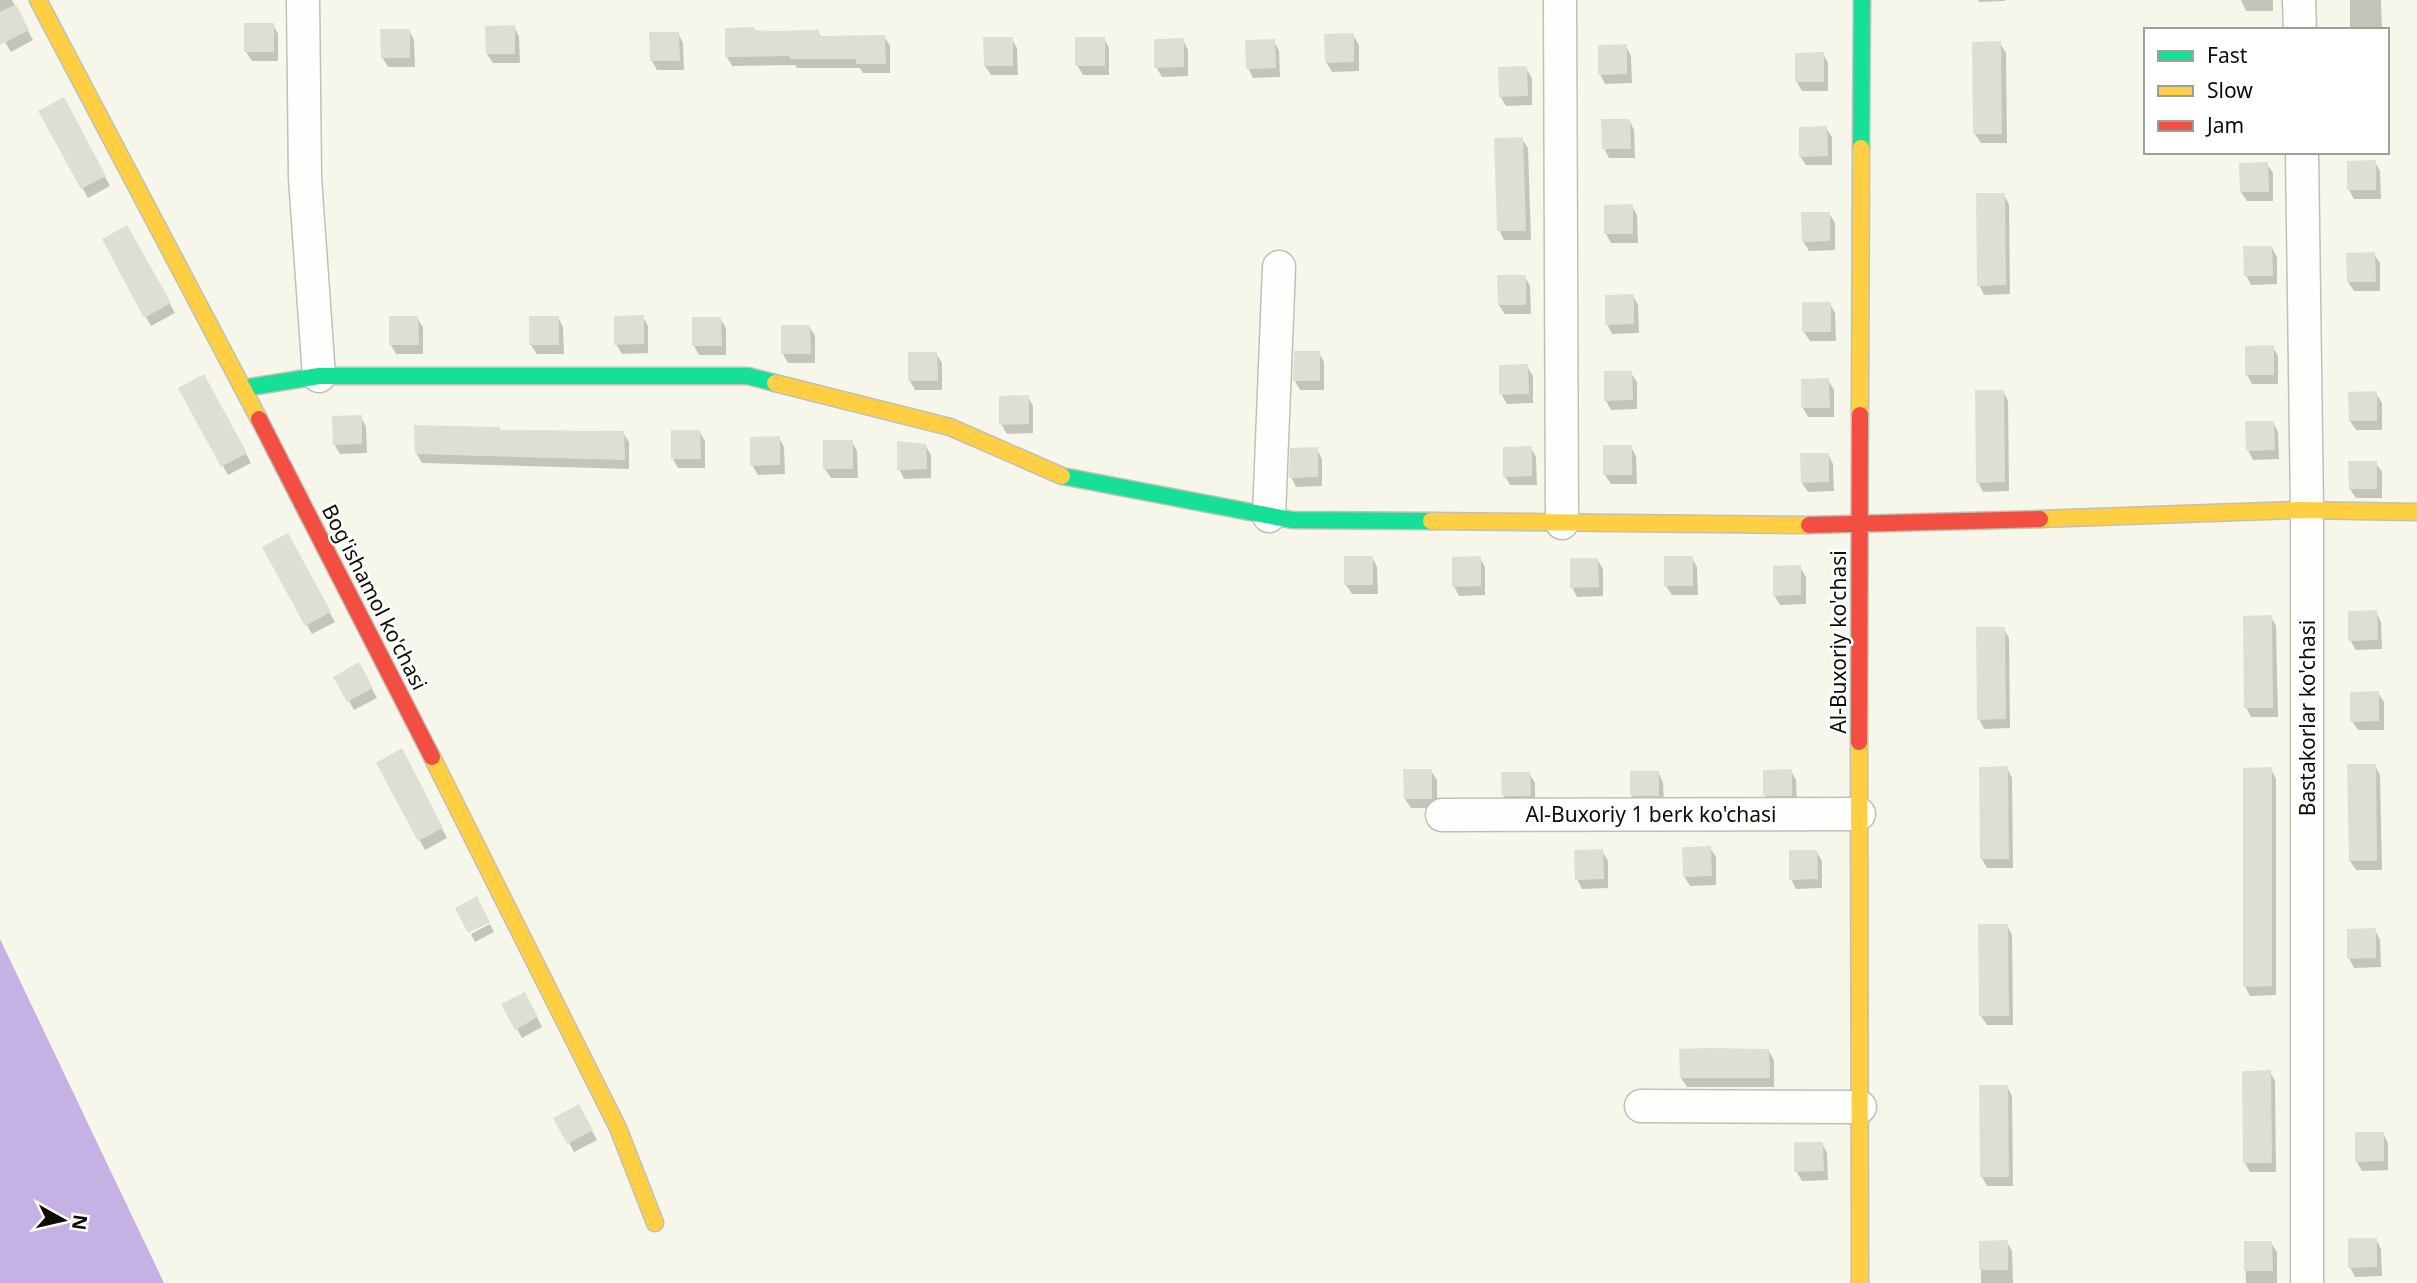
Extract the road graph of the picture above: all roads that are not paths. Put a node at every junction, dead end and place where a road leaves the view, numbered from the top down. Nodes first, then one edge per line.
1 (38, 0) edge
2 (303, 0) edge
3 (1560, 0) edge
4 (1863, 0) edge
5 (2299, 0) edge
6 (2300, 28) edge
7 (2302, 154) edge
8 (1279, 267) dead end
9 (318, 376) junction
10 (244, 388) junction
11 (2308, 511) junction
12 (2417, 512) edge
13 (1269, 516) junction
14 (1562, 523) junction
15 (1859, 525) junction
16 (1860, 814) junction
17 (1442, 815) dead end
18 (1641, 1106) dead end
19 (1860, 1107) junction
20 (655, 1223) dead end
21 (1860, 1283) edge
22 (2307, 1283) edge

1 - 10 street, Bog'ishamol ko'chasi
2 - 9 street
3 - 14 street
4 - 15 street, Al-Buxoriy ko'chasi
5 - 6 street
7 - 11 street, Bastakorlar ko'chasi
8 - 13 street
9 - 10 street
9 - 13 street
10 - 20 street, Bog'ishamol ko'chasi
11 - 12 street
11 - 15 street
11 - 22 street, Bastakorlar ko'chasi
13 - 14 street
14 - 15 street
15 - 16 street, Al-Buxoriy ko'chasi
16 - 17 street, Al-Buxoriy 1 berk ko'chasi
16 - 19 street, Al-Buxoriy ko'chasi
18 - 19 street
19 - 21 street, Al-Buxoriy ko'chasi

